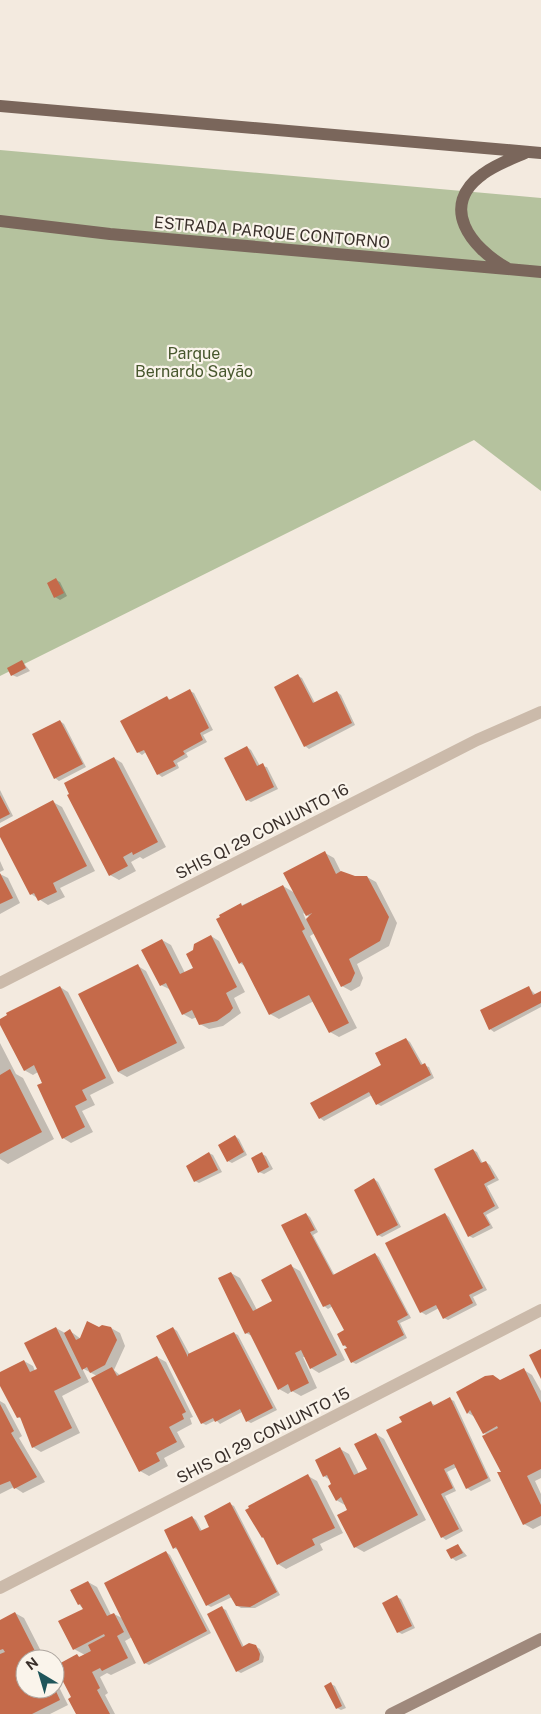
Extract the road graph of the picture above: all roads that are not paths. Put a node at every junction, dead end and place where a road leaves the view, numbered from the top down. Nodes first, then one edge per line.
1 (0, 106) edge
2 (527, 152) junction
3 (541, 153) edge
4 (0, 221) edge
5 (510, 270) junction
6 (541, 272) edge
7 (541, 712) edge
8 (0, 983) edge
9 (541, 1310) edge
10 (0, 1588) edge
11 (541, 1639) edge
12 (390, 1714) edge

1 - 2 main road
2 - 3 main road
2 - 5 main road
4 - 5 main road, ESTRADA PARQUE CONTORNO
5 - 6 main road, ESTRADA PARQUE CONTORNO
7 - 8 street, SHIS QI 29 CONJUNTO 16
9 - 10 street, SHIS QI 29 CONJUNTO 15
11 - 12 street

